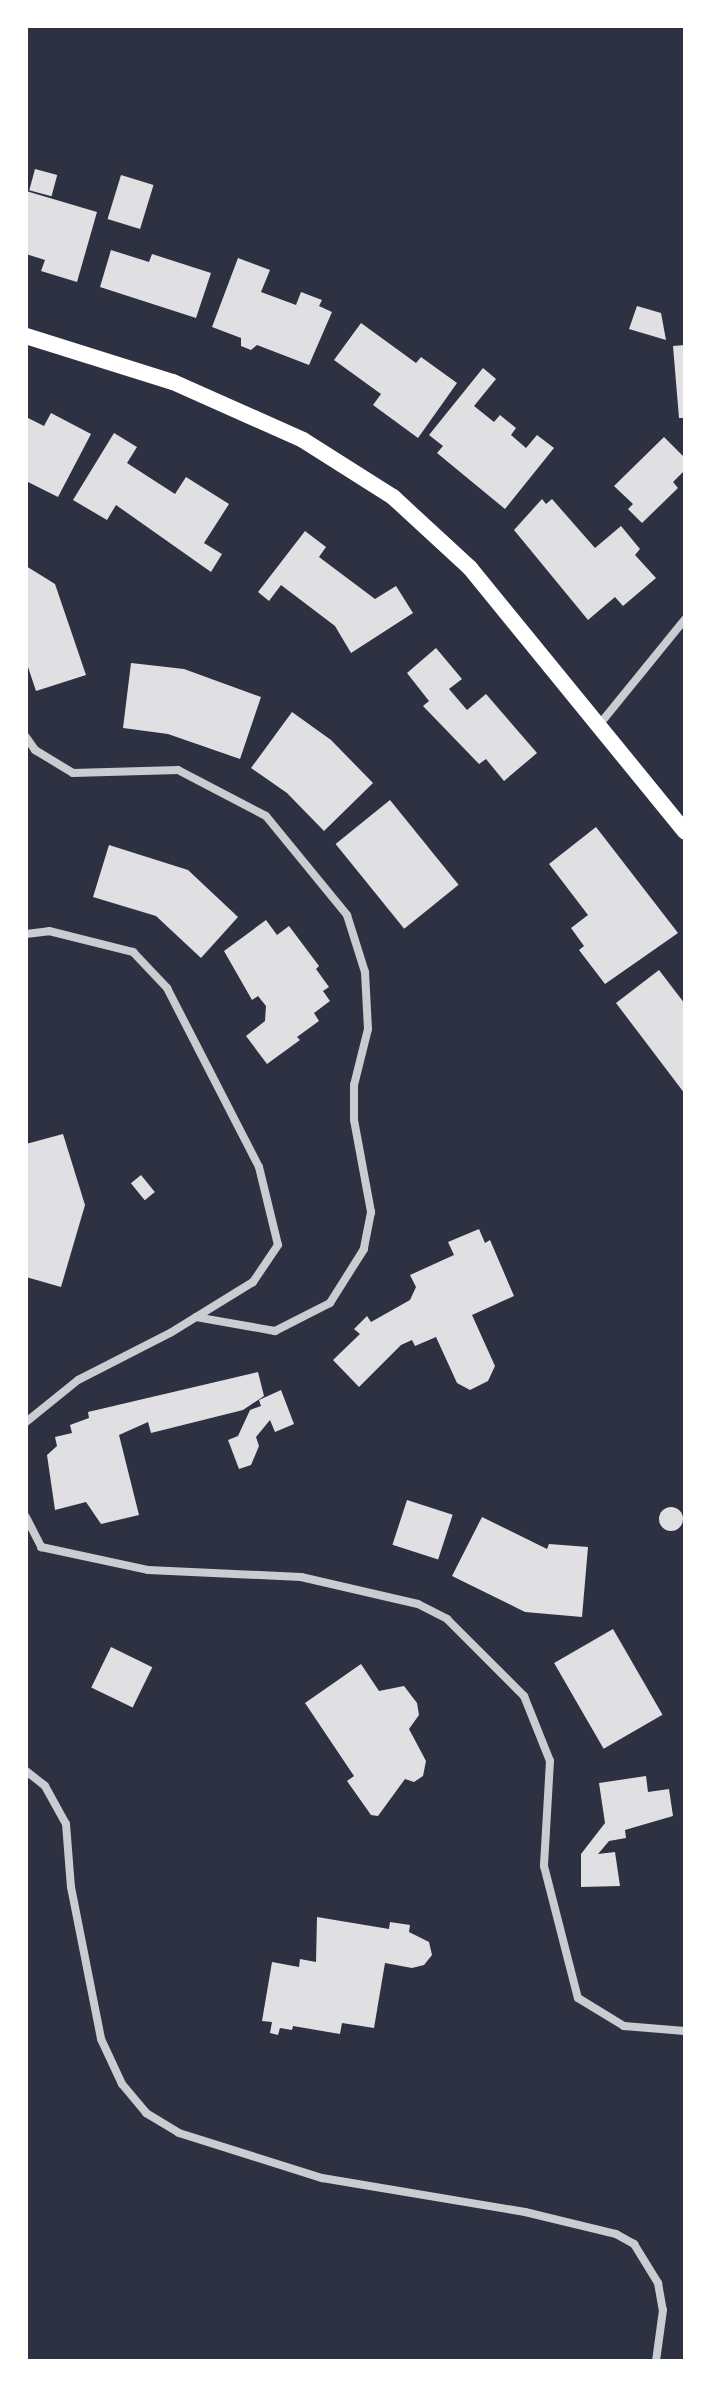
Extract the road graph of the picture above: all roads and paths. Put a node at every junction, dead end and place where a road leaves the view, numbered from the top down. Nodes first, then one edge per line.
1 (26, 336) edge
2 (685, 619) edge
3 (599, 725) junction
4 (26, 737) edge
5 (685, 832) edge
6 (26, 934) edge
7 (196, 1317) junction
8 (26, 1422) edge
9 (26, 1517) edge
10 (26, 1771) edge
11 (685, 2031) edge
12 (656, 2361) edge

1 - 3 main road
2 - 3 street
3 - 5 main road
4 - 7 street
6 - 7 street
7 - 8 street
9 - 11 street
10 - 12 street

